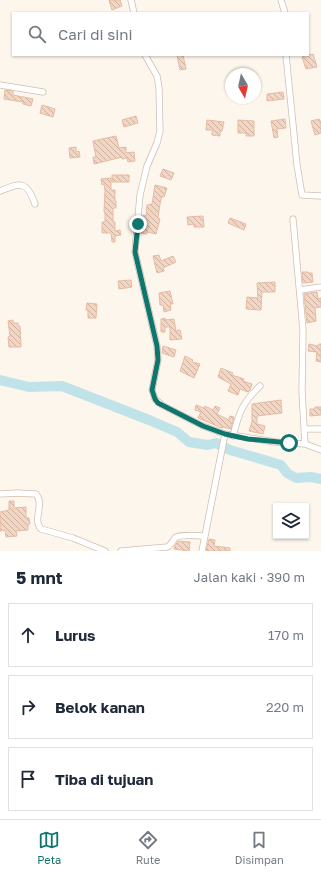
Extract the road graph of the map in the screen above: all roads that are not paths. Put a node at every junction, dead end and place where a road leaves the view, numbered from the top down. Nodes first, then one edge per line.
1 (131, 0) edge
2 (281, 0) edge
3 (134, 12) edge
4 (285, 12) edge
5 (146, 56) edge
6 (286, 56) edge
7 (0, 85) edge
8 (43, 92) dead end
9 (0, 191) edge
10 (321, 196) edge
11 (35, 204) dead end
12 (293, 218) dead end
13 (321, 287) edge
14 (300, 290) junction
15 (260, 386) dead end
16 (305, 429) junction
17 (321, 429) edge
18 (225, 434) junction
19 (232, 436) junction
20 (305, 444) junction
21 (321, 450) edge
22 (0, 494) edge
23 (204, 536) junction
24 (105, 551) edge
25 (121, 551) edge
26 (202, 551) edge

1 - 3 street
2 - 4 street
5 - 18 street
6 - 10 street
7 - 8 street
9 - 11 street
12 - 14 street
13 - 14 street
14 - 16 street
15 - 19 street
16 - 17 street
16 - 20 street
18 - 19 street
18 - 23 street
19 - 20 street
20 - 21 street
22 - 24 street
23 - 25 street
23 - 26 street

